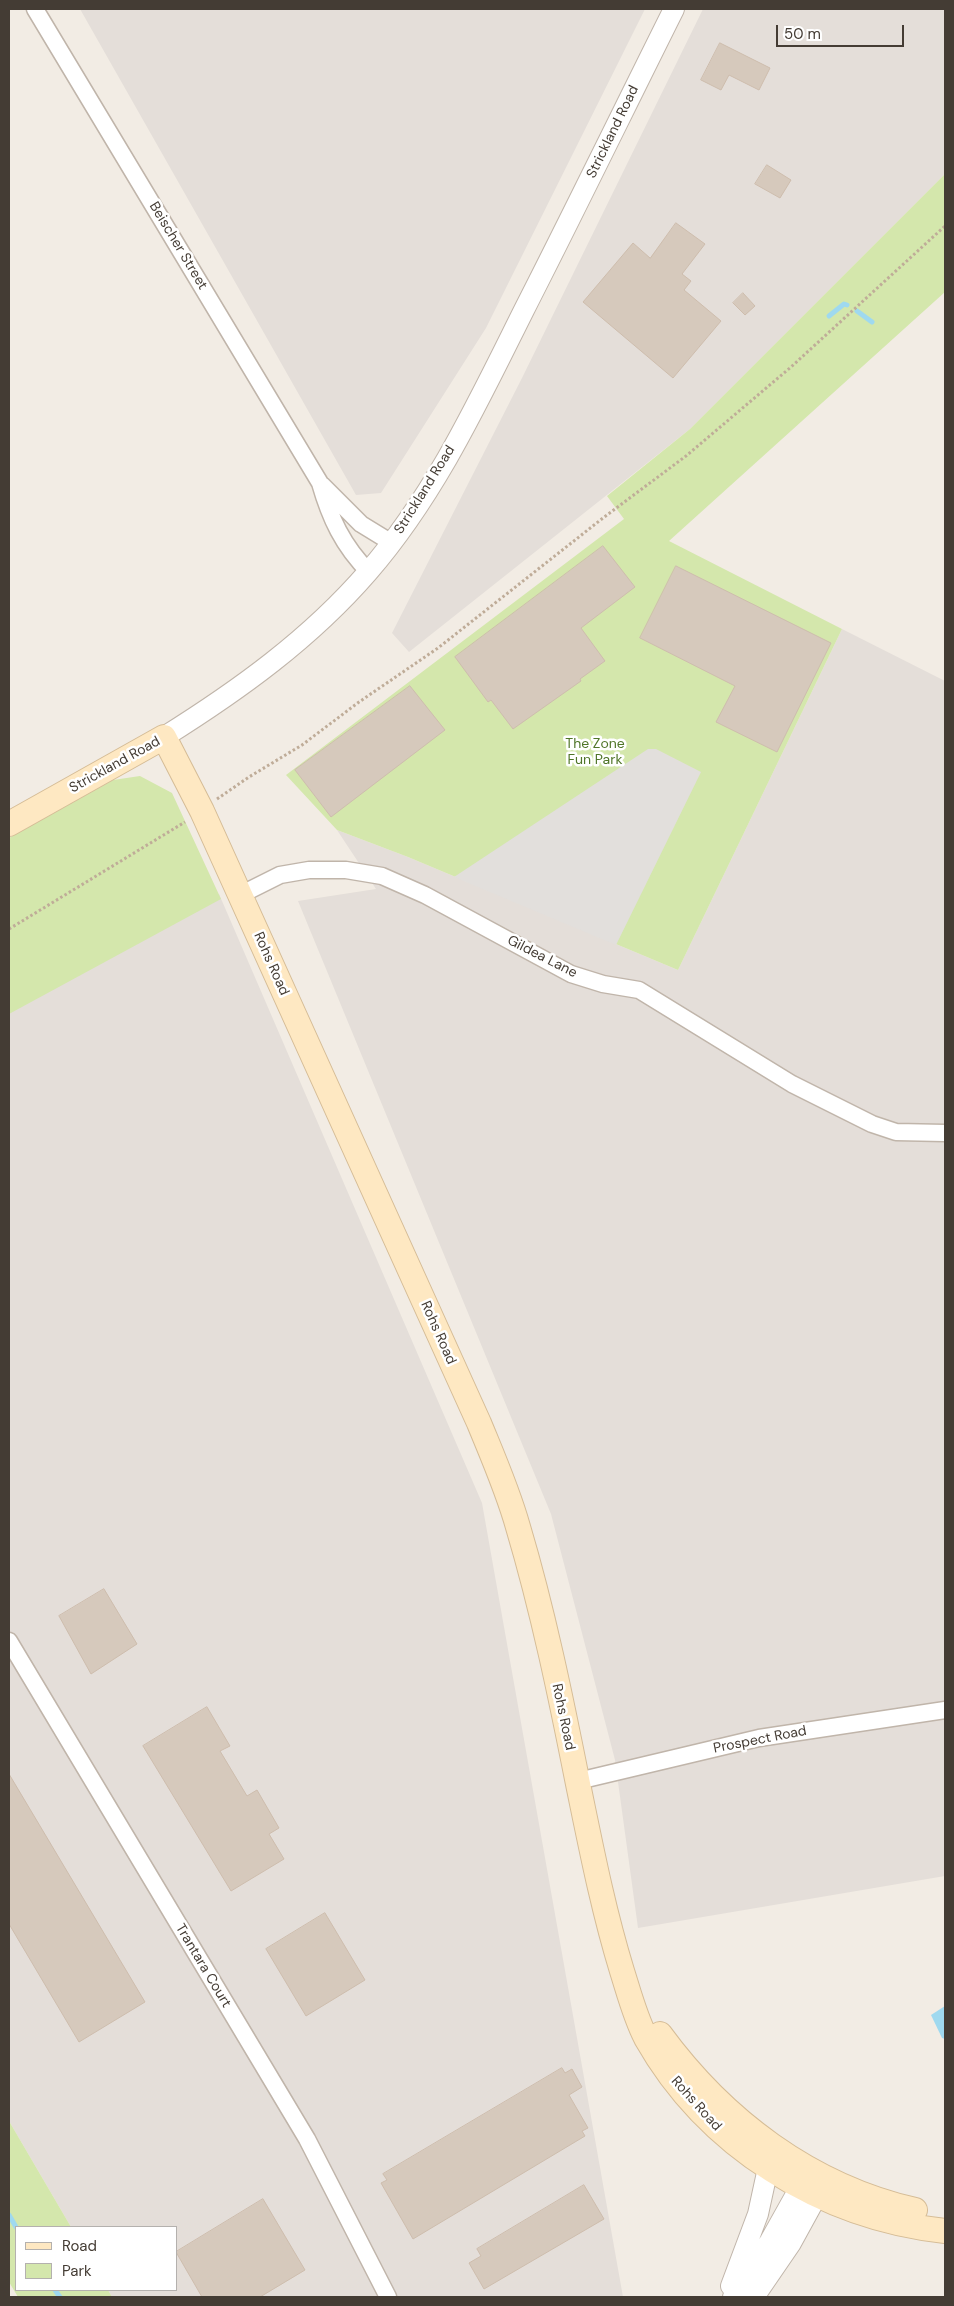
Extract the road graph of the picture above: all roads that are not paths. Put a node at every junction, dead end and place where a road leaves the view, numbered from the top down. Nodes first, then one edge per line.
1 (35, 9) edge
2 (674, 9) edge
3 (320, 483) junction
4 (392, 543) junction
5 (369, 572) junction
6 (164, 737) junction
7 (9, 824) edge
8 (240, 895) junction
9 (945, 1133) edge
10 (9, 1641) edge
11 (945, 1710) edge
12 (578, 1781) junction
13 (619, 1961) junction
14 (768, 2168) junction
15 (813, 2183) junction
16 (945, 2215) edge
17 (945, 2231) edge
18 (388, 2297) edge
19 (726, 2297) edge
20 (733, 2297) edge
21 (754, 2297) edge

1 - 3 street, Beischer Street
2 - 4 street, Strickland Road
3 - 4 street, Beischer Street
3 - 5 street, Beischer Street
4 - 5 street, Strickland Road
5 - 6 street, Strickland Road
6 - 7 main road, Strickland Road
6 - 8 main road, Rohs Road
8 - 9 street, Gildea Lane
8 - 12 main road, Rohs Road
10 - 18 street, Trantara Court
11 - 12 street, Prospect Road
12 - 13 main road, Rohs Road
13 - 14 main road, Rohs Road
13 - 15 main road, Rohs Road
14 - 15 main road, Rohs Road
14 - 19 street
15 - 16 main road
15 - 17 main road
15 - 20 street
15 - 21 street

